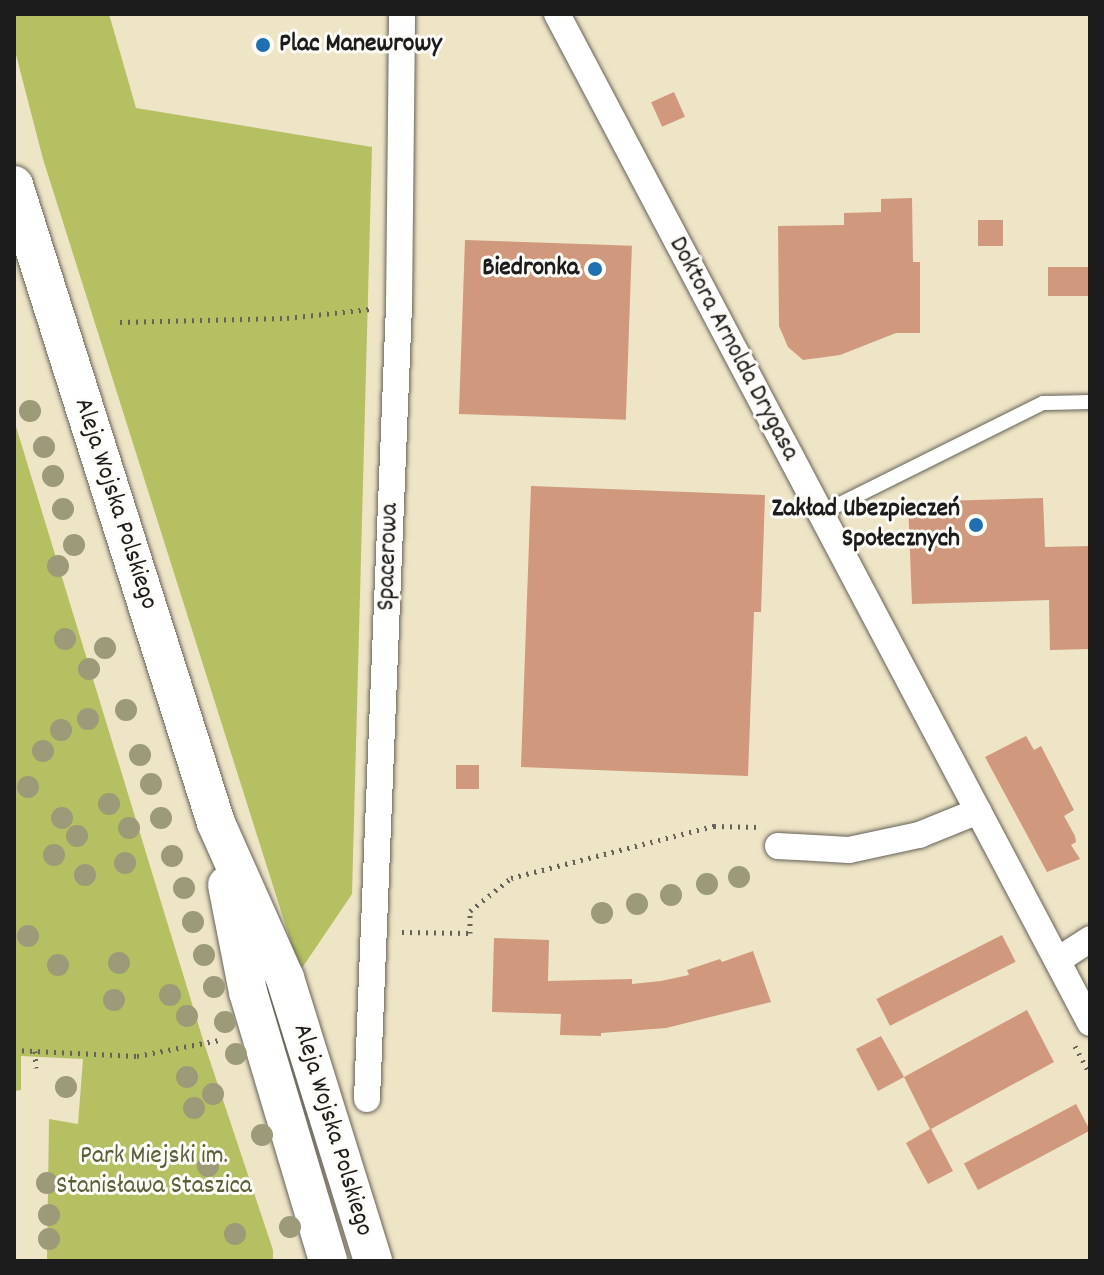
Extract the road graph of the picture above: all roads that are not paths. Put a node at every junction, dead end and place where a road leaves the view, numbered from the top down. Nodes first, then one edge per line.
1 (402, 14) edge
2 (557, 14) edge
3 (14, 185) edge
4 (1090, 402) edge
5 (820, 514) junction
6 (978, 811) junction
7 (216, 823) junction
8 (773, 837) road end
9 (1090, 939) edge
10 (1058, 960) junction
11 (1090, 1023) edge
12 (367, 1099) dead end
13 (328, 1261) edge
14 (373, 1261) edge

1 - 12 street, Spacerowa
2 - 5 street, Doktora Arnolda Drygasa
3 - 7 main road, Aleja Wojska Polskiego
4 - 5 lane
5 - 6 street, Doktora Arnolda Drygasa
6 - 8 street
6 - 10 street, Doktora Arnolda Drygasa
7 - 13 main road, Aleja Wojska Polskiego
7 - 14 main road, Aleja Wojska Polskiego
9 - 10 street
10 - 11 street, Doktora Arnolda Drygasa

